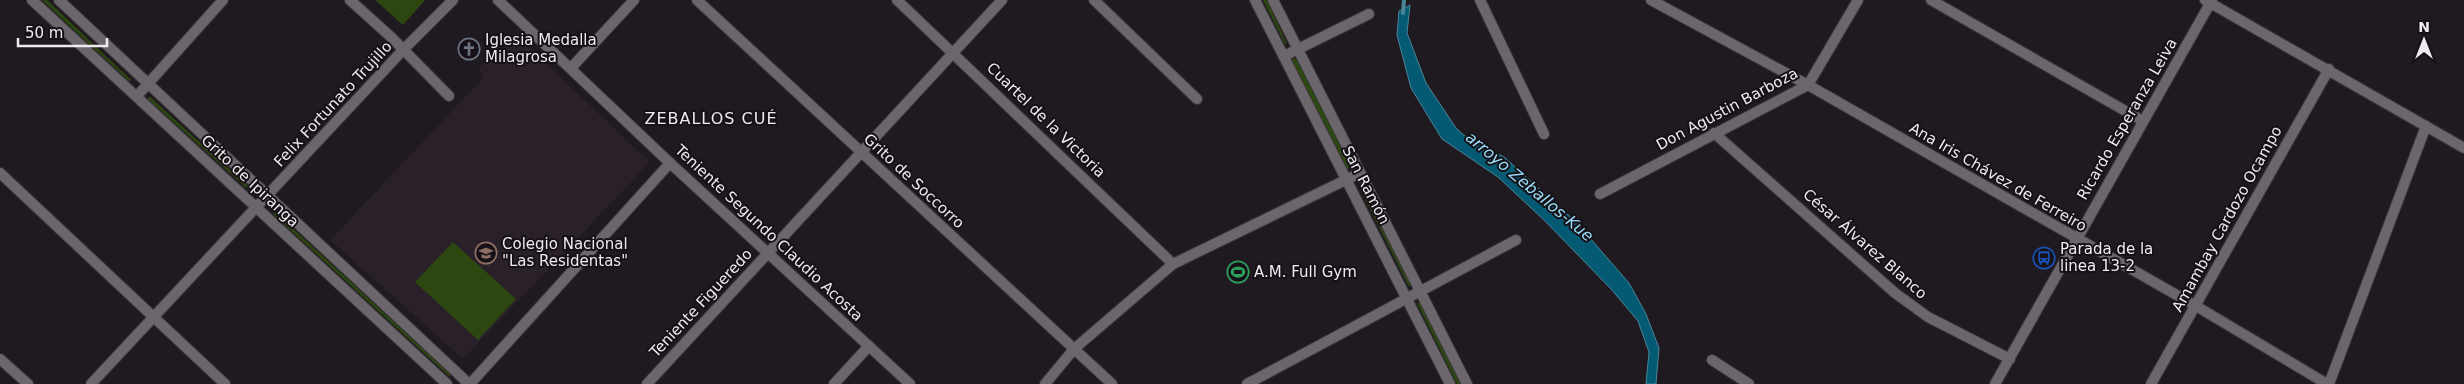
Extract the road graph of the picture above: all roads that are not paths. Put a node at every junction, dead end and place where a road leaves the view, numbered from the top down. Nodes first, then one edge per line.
1 (32, 0) edge
2 (59, 0) edge
3 (223, 0) edge
4 (350, 0) edge
5 (453, 0) edge
6 (498, 0) edge
7 (634, 0) edge
8 (697, 0) edge
9 (897, 0) edge
10 (1002, 0) edge
11 (1094, 0) edge
12 (1255, 0) edge
13 (1273, 0) edge
14 (1480, 0) edge
15 (1651, 0) edge
16 (1858, 0) edge
17 (1931, 0) edge
18 (2209, 1) edge
19 (1369, 14) dead end
20 (404, 49) junction
21 (1298, 50) junction
22 (953, 52) junction
23 (1284, 56) junction
24 (570, 68) junction
25 (2329, 69) junction
26 (148, 84) junction
27 (1808, 85) junction
28 (136, 96) junction
29 (449, 96) dead end
30 (1197, 99) dead end
31 (2143, 121) junction
32 (2426, 126) junction
33 (1714, 133) junction
34 (1544, 134) dead end
35 (2464, 148) edge
36 (862, 152) junction
37 (670, 162) junction
38 (0, 173) edge
39 (1360, 173) junction
40 (1346, 180) junction
41 (1600, 194) dead end
42 (268, 196) junction
43 (257, 208) junction
44 (2076, 239) junction
45 (1516, 240) dead end
46 (769, 251) junction
47 (1173, 264) junction
48 (1421, 293) junction
49 (1407, 300) junction
50 (2196, 306) junction
51 (152, 317) junction
52 (869, 346) junction
53 (1074, 349) junction
54 (0, 359) edge
55 (2010, 359) junction
56 (1712, 360) dead end
57 (28, 384) edge
58 (91, 384) edge
59 (225, 384) edge
60 (447, 384) edge
61 (470, 384) edge
62 (647, 384) edge
63 (834, 384) edge
64 (910, 384) edge
65 (1044, 384) edge
66 (1112, 384) edge
67 (1247, 384) edge
68 (1450, 384) edge
69 (1467, 384) edge
70 (1749, 384) edge
71 (1995, 384) edge
72 (2151, 384) edge
73 (2328, 384) edge

1 - 28 street, Grito de Ipiranga
2 - 26 street, Grito de Ipiranga
3 - 26 street
4 - 20 street
5 - 20 street, Felix Fortunato Trujillo
6 - 24 street, Teniente Segundo Claudio Acosta
7 - 24 street
8 - 36 street, Grito de Soccorro
9 - 22 street, Cuartel de la Victoria
10 - 22 street, Teniente Figueredo
11 - 30 street
12 - 23 street, San Ramón
13 - 21 street, San Ramón
14 - 34 street
15 - 27 street, Ana Iris Chávez de Ferreiro
16 - 27 street, Don Agustin Barboza
17 - 31 street
18 - 25 street
18 - 31 street, Ricardo Esperanza Leiva
19 - 21 street
20 - 29 street
20 - 42 street, Felix Fortunato Trujillo
21 - 23 street
21 - 39 street, San Ramón
22 - 36 street, Teniente Figueredo
22 - 47 street, Cuartel de la Victoria
23 - 40 street, San Ramón
24 - 37 street, Teniente Segundo Claudio Acosta
25 - 32 street
25 - 50 street, Amambay Cardozo Ocampo
26 - 28 street
26 - 42 street, Grito de Ipiranga
27 - 33 street, Don Agustin Barboza
27 - 44 street, Ana Iris Chávez de Ferreiro
28 - 43 street, Grito de Ipiranga
31 - 44 street, Ricardo Esperanza Leiva
32 - 35 street
32 - 73 street
33 - 41 street, Don Agustin Barboza
33 - 55 street, César Álvarez Blanco
36 - 46 street, Teniente Figueredo
36 - 53 street, Grito de Soccorro
37 - 46 street, Teniente Segundo Claudio Acosta
37 - 61 street
38 - 51 street
39 - 40 street
39 - 48 street, San Ramón
40 - 47 street
40 - 49 street, San Ramón
42 - 43 street, Felix Fortunato Trujillo
42 - 61 street, Grito de Ipiranga
43 - 51 street, Felix Fortunato Trujillo
43 - 60 street, Grito de Ipiranga
44 - 50 street, Ana Iris Chávez de Ferreiro
44 - 55 street, Ricardo Esperanza Leiva
45 - 48 street
46 - 52 street, Teniente Segundo Claudio Acosta
46 - 62 street, Teniente Figueredo
47 - 53 street
48 - 49 street
48 - 69 street, San Ramón
49 - 67 street
49 - 68 street, San Ramón
50 - 72 street, Amambay Cardozo Ocampo
50 - 73 street, Ana Iris Chávez de Ferreiro
51 - 58 street, Felix Fortunato Trujillo
51 - 59 street
52 - 63 street
52 - 64 street, Teniente Segundo Claudio Acosta
53 - 65 street
53 - 66 street, Grito de Soccorro
54 - 57 street
55 - 71 street, Ricardo Esperanza Leiva
56 - 70 street

